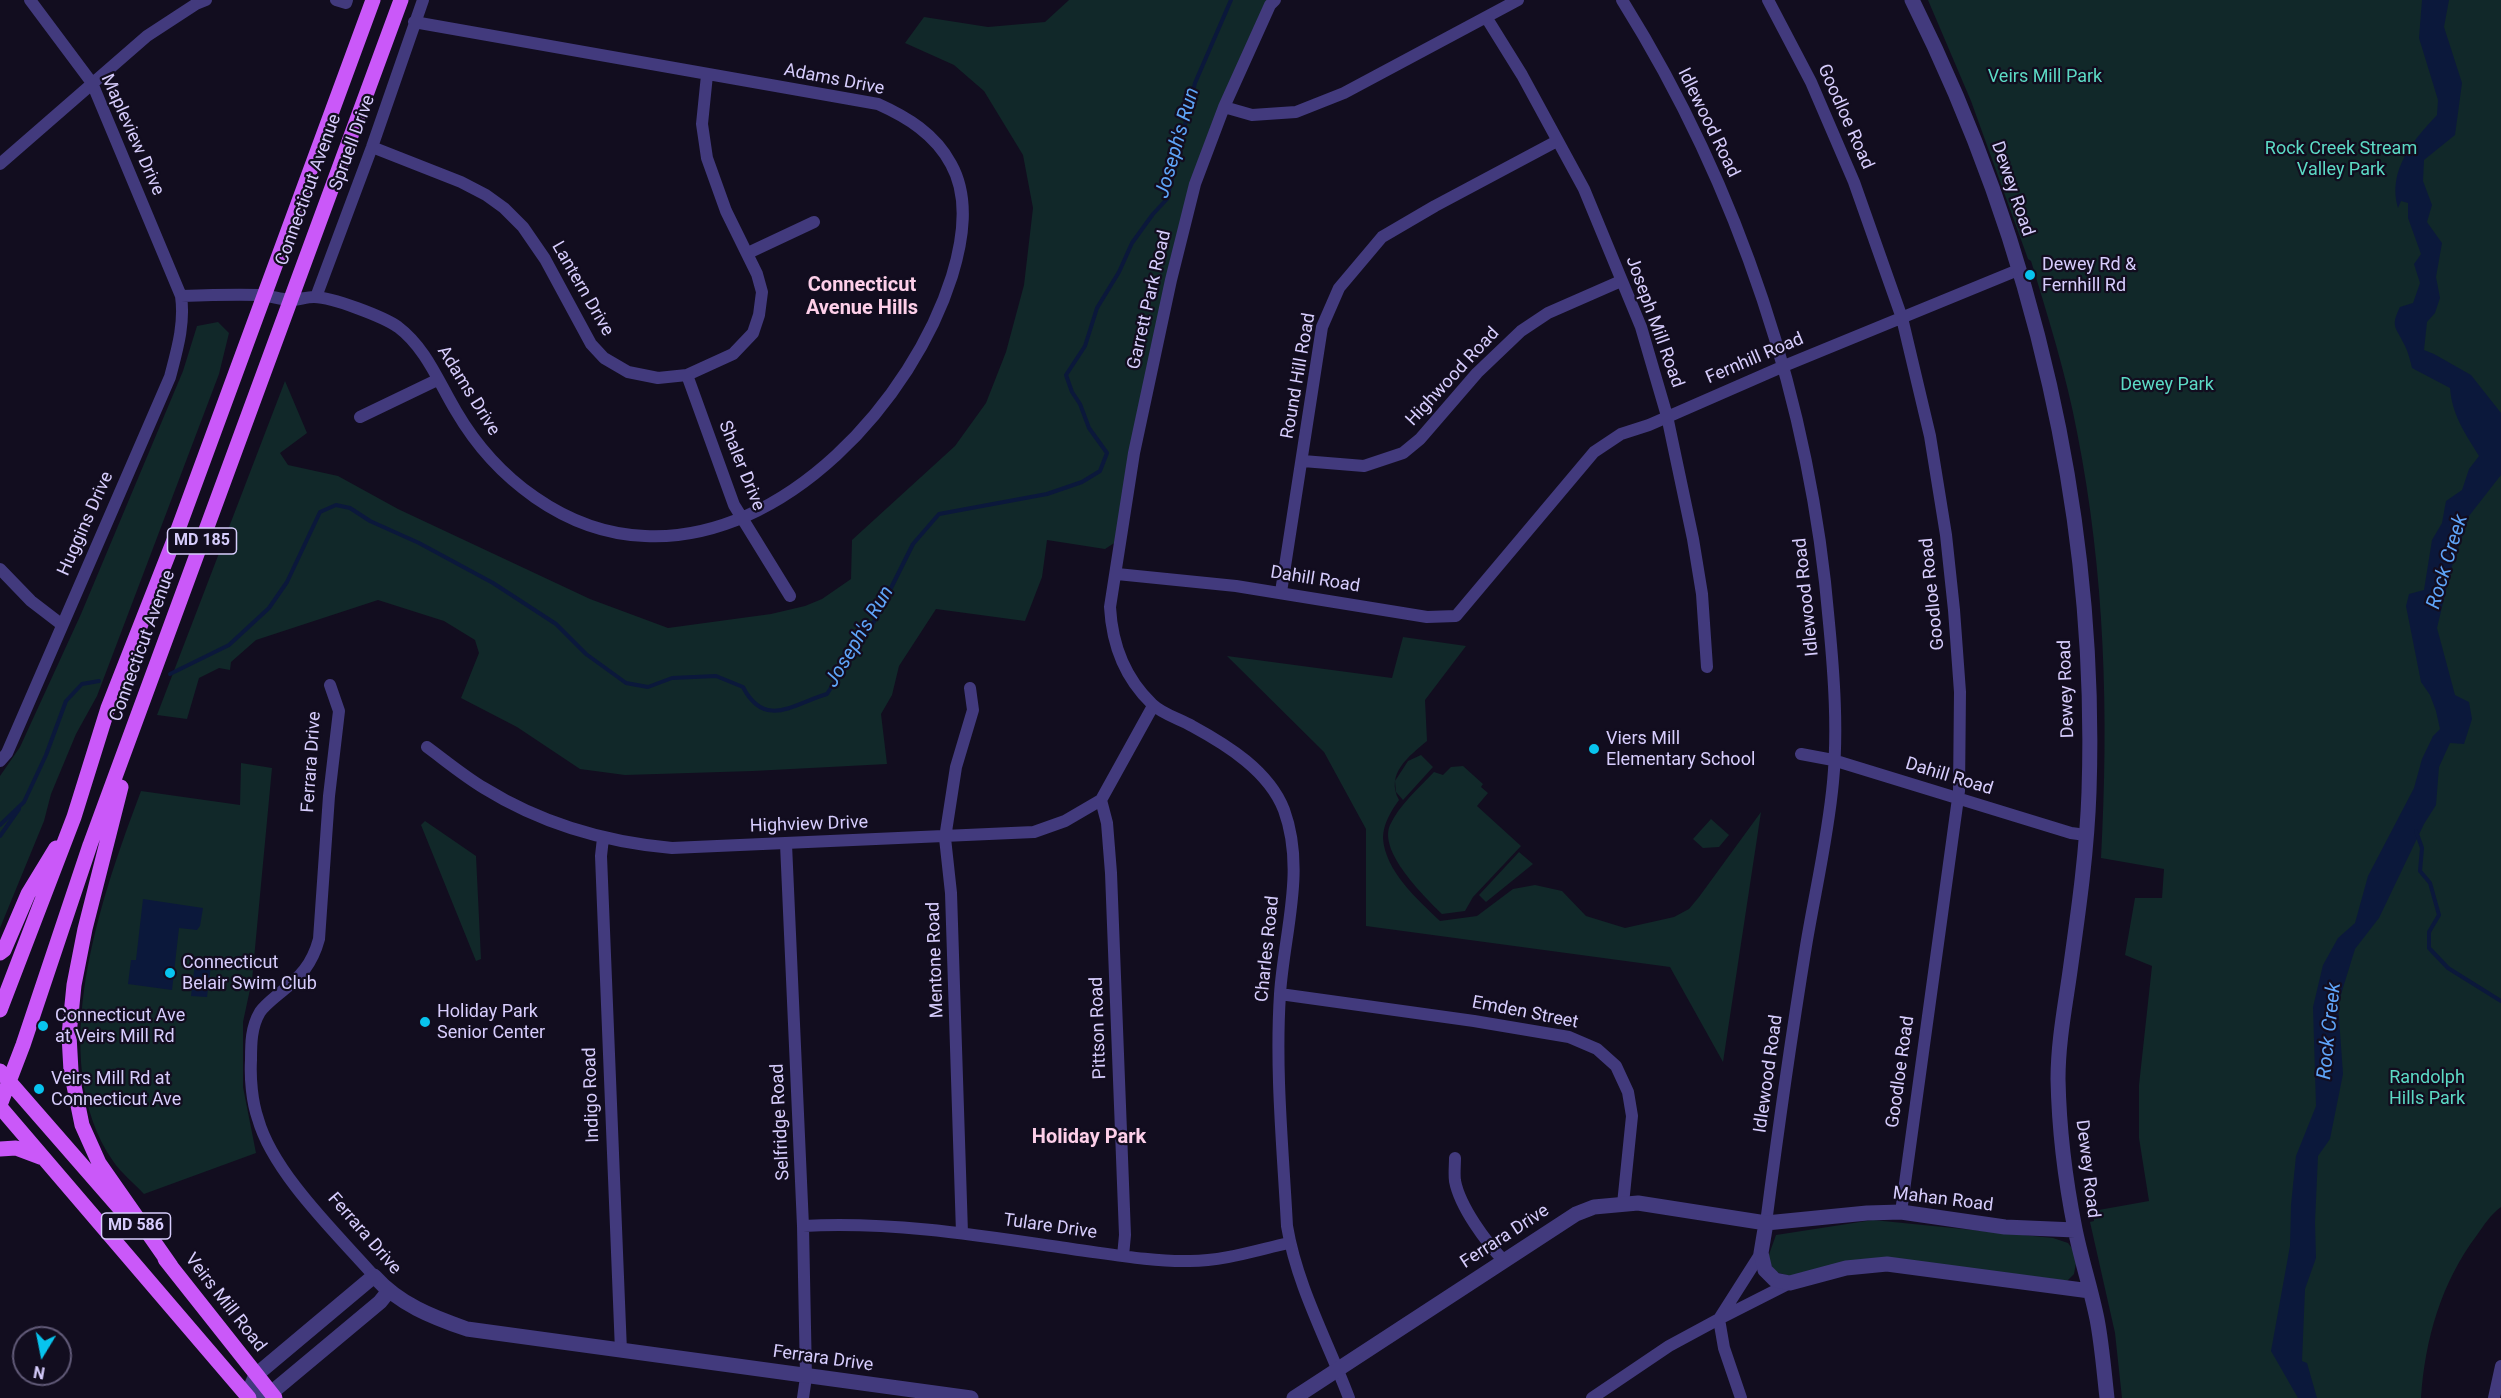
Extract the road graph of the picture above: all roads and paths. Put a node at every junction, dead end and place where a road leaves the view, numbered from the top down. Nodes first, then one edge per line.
1 (30, 0) edge
2 (373, 0) edge
3 (401, 0) edge
4 (423, 0) edge
5 (1275, 0) edge
6 (1518, 0) edge
7 (1622, 0) edge
8 (1768, 0) edge
9 (1912, 0) edge
10 (199, 1) edge
11 (1486, 17) junction
12 (414, 22) junction
13 (707, 75) junction
14 (92, 83) junction
15 (1224, 107) junction
16 (1557, 141) junction
17 (372, 147) junction
18 (0, 164) edge
19 (813, 222) dead end
20 (747, 253) junction
21 (2018, 270) junction
22 (1622, 281) junction
23 (181, 296) junction
24 (264, 296) junction
25 (316, 297) junction
26 (290, 300) junction
27 (1902, 318) junction
28 (1784, 366) junction
29 (687, 375) junction
30 (437, 380) junction
31 (1667, 416) junction
32 (360, 417) dead end
33 (1303, 460) junction
34 (742, 518) junction
35 (0, 569) edge
36 (1117, 574) junction
37 (1489, 578) joint
38 (1281, 592) junction
39 (790, 597) dead end
40 (61, 624) junction
41 (1707, 667) dead end
42 (330, 685) dead end
43 (970, 688) dead end
44 (147, 692) junction
45 (1153, 706) junction
46 (427, 747) dead end
47 (1801, 754) dead end
48 (1833, 760) junction
49 (0, 761) edge
50 (1958, 799) junction
51 (1101, 800) junction
52 (74, 817) junction
53 (2086, 835) junction
54 (603, 838) junction
55 (945, 838) junction
56 (786, 844) junction
57 (0, 953) edge
58 (1280, 994) junction
59 (0, 1010) edge
60 (4, 1077) edge
61 (0, 1106) edge
62 (0, 1149) edge
63 (1455, 1158) dead end
64 (44, 1159) junction
65 (1623, 1204) junction
66 (1901, 1212) junction
67 (1766, 1223) junction
68 (803, 1226) junction
69 (2075, 1230) junction
70 (962, 1233) junction
71 (1290, 1243) junction
72 (1761, 1253) junction
73 (1123, 1256) junction
74 (1504, 1261) junction
75 (171, 1266) junction
76 (374, 1276) junction
77 (1790, 1283) junction
78 (2090, 1291) junction
79 (388, 1292) junction
80 (1719, 1319) junction
81 (621, 1351) junction
82 (2501, 1366) edge
83 (1338, 1369) junction
84 (256, 1375) junction
85 (806, 1377) junction
86 (273, 1395) edge
87 (248, 1397) edge
88 (803, 1398) edge
89 (971, 1398) edge
90 (1294, 1398) edge
91 (1349, 1398) edge
92 (1592, 1398) edge
93 (1741, 1398) edge
94 (2106, 1398) edge
95 (2494, 1398) edge

1 - 14 street, Mapleview Drive
2 - 24 main road, Connecticut Avenue / MD 185
3 - 26 main road, Connecticut Avenue / MD 185
4 - 12 street, Spruell Drive
5 - 15 street, Garrett Park Road
6 - 11 street
7 - 28 street, Idlewood Road
8 - 27 street, Goodloe Road
9 - 21 street, Dewey Road
10 - 14 street
11 - 15 street
11 - 16 street, Joseph Mill Road
12 - 13 street, Adams Drive
12 - 17 street, Spruell Drive
13 - 20 street, Lantern Drive
13 - 34 street, Adams Drive
14 - 18 street
14 - 23 street, Mapleview Drive
15 - 36 street, Garrett Park Road
16 - 22 street, Joseph Mill Road
16 - 33 street, Round Hill Road
17 - 25 street, Spruell Drive
17 - 29 street, Lantern Drive
19 - 20 street
20 - 29 street, Lantern Drive
21 - 27 street, Fernhill Road
21 - 53 street, Dewey Road
22 - 31 street, Joseph Mill Road
22 - 33 street, Highwood Road
23 - 24 street, Adams Drive
23 - 40 street, Huggins Drive
24 - 26 street, Adams Drive
24 - 52 main road, Connecticut Avenue / MD 185
25 - 26 street, Adams Drive
25 - 30 street, Adams Drive
26 - 44 main road, Connecticut Avenue / MD 185
27 - 28 street, Fernhill Road
27 - 50 street, Goodloe Road
28 - 31 street, Fernhill Road
28 - 48 street, Idlewood Road
29 - 34 street, Shaler Drive
30 - 32 street
30 - 34 street, Adams Drive
31 - 37 street, Fernhill Road
31 - 41 street, Joseph Mill Road
33 - 38 street, Round Hill Road
34 - 39 street, Shaler Drive
35 - 40 street
36 - 38 street, Dahill Road
36 - 45 street, Charles Road
37 - 38 street, Dahill Road
40 - 49 street, Huggins Drive
42 - 76 street, Ferrara Drive
43 - 55 street, Mentone Road
44 - 60 main road, Connecticut Avenue / MD 185
44 - 75 main road
45 - 51 street
45 - 58 street, Charles Road
46 - 54 street, Highview Drive
47 - 48 street, Dahill Road
48 - 50 street, Dahill Road
48 - 67 street, Idlewood Road
50 - 53 street, Dahill Road
50 - 66 street, Goodloe Road
51 - 55 street, Highview Drive
51 - 73 street, Pittson Road
52 - 57 main road
52 - 59 main road, Connecticut Avenue / MD 185
53 - 69 street, Dewey Road
54 - 56 street, Highview Drive
54 - 81 street, Indigo Road
55 - 56 street, Highview Drive
55 - 70 street, Mentone Road
56 - 68 street, Selfridge Road
58 - 65 street, Emden Street
58 - 71 street, Charles Road
60 - 61 main road, Connecticut Avenue / MD 185
60 - 75 main road, Veirs Mill Road / MD 586
61 - 64 main road, MD 586
62 - 64 main road
63 - 74 street
64 - 87 main road, MD 586
65 - 67 street, Ferrara Drive
65 - 74 street, Ferrara Drive
66 - 67 street, Mahan Road
66 - 69 street, Mahan Road
67 - 72 street
68 - 70 street, Tulare Drive
68 - 85 street, Selfridge Road
69 - 78 street, Dewey Road
70 - 73 street, Tulare Drive
71 - 73 street, Tulare Drive
71 - 83 street, Charles Road
72 - 77 street
72 - 80 street
74 - 83 street, Ferrara Drive
75 - 84 main road, Veirs Mill Road / MD 586
76 - 79 street, Ferrara Drive
76 - 84 street
77 - 78 street
77 - 80 street
78 - 94 street, Dewey Road
79 - 81 street, Ferrara Drive
79 - 86 street
80 - 92 street
80 - 93 street
81 - 85 street, Ferrara Drive
82 - 95 street
83 - 90 street, Ferrara Drive
83 - 91 street, Charles Road
84 - 86 main road, Veirs Mill Road / MD 586
84 - 87 street
85 - 88 street, Selfridge Road
85 - 89 street, Ferrara Drive
86 - 87 street

